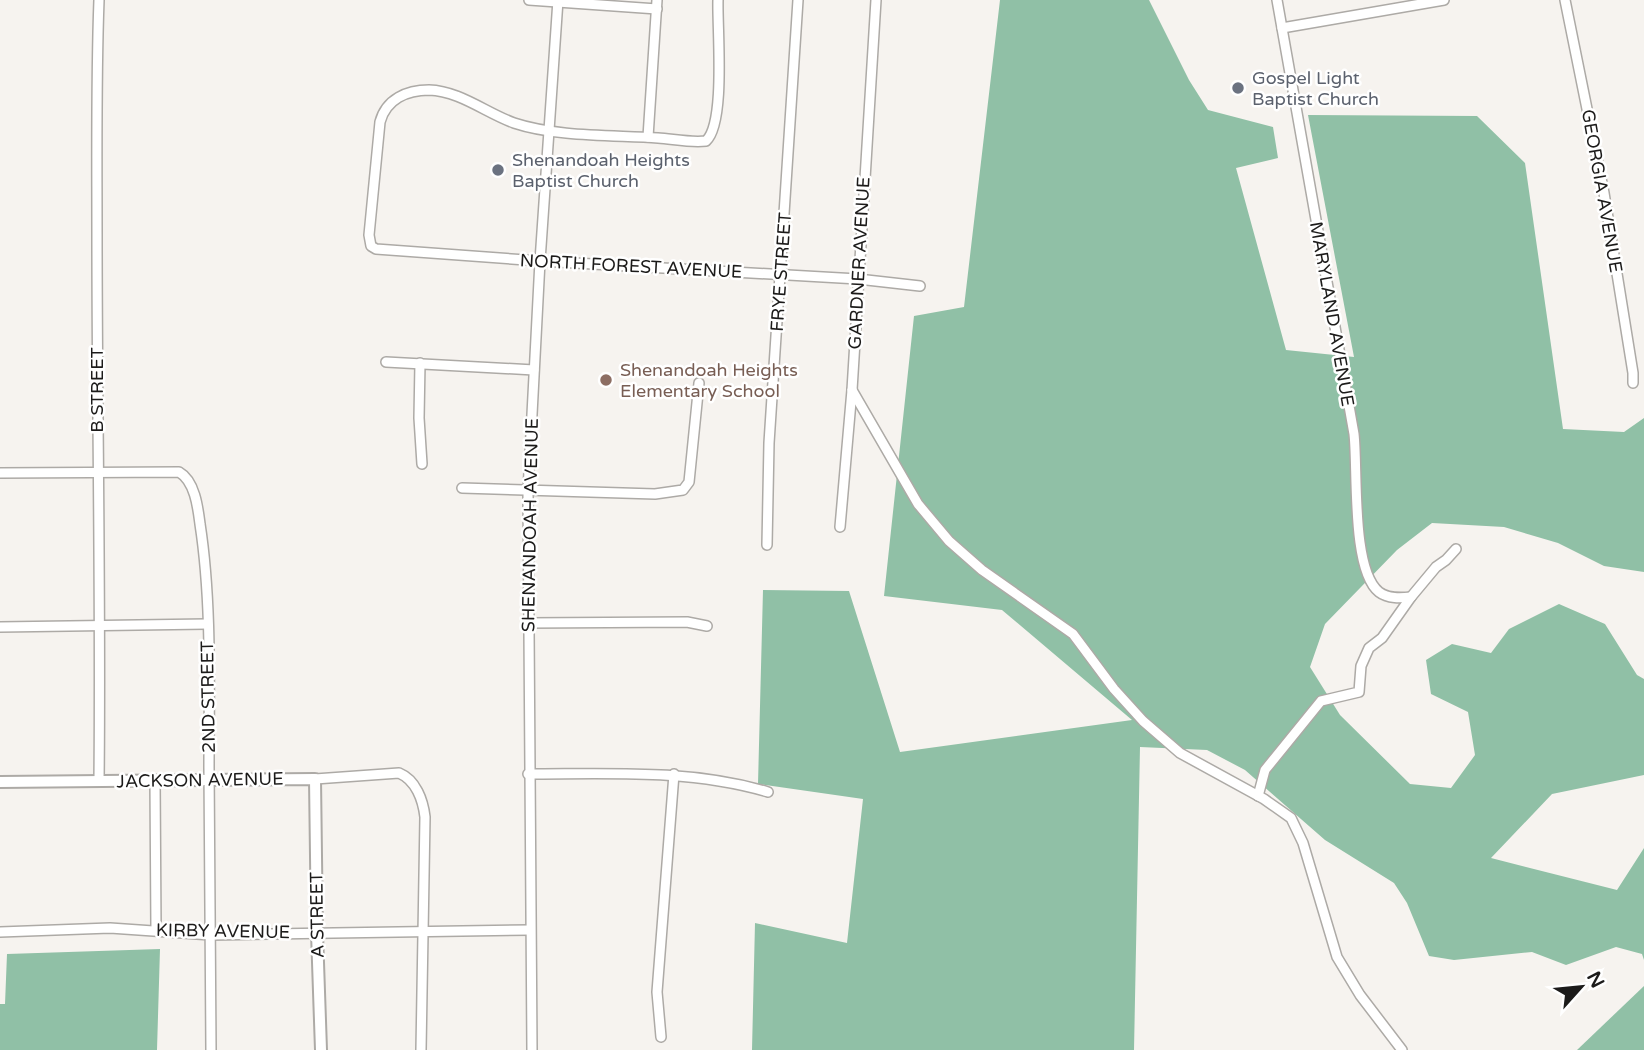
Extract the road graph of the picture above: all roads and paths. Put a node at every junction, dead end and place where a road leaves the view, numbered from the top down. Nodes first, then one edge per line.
1 (99, 0) edge
2 (529, 0) edge
3 (718, 0) edge
4 (798, 0) edge
5 (876, 0) edge
6 (1277, 0) edge
7 (1444, 0) edge
8 (1565, 0) edge
9 (558, 1) edge
10 (657, 5) edge
11 (1282, 28) junction
12 (549, 130) junction
13 (648, 138) junction
14 (540, 261) junction
15 (781, 275) junction
16 (858, 279) junction
17 (920, 286) dead end
18 (386, 362) dead end
19 (419, 363) junction
20 (534, 370) junction
21 (699, 383) dead end
22 (1633, 383) dead end
23 (852, 390) junction
24 (422, 464) dead end
25 (97, 472) junction
26 (0, 473) edge
27 (462, 488) dead end
28 (527, 491) junction
29 (840, 527) dead end
30 (767, 545) dead end
31 (1456, 549) dead end
32 (1411, 597) junction
33 (528, 623) junction
34 (207, 624) junction
35 (707, 626) dead end
36 (0, 627) edge
37 (101, 627) junction
38 (528, 774) junction
39 (674, 774) junction
40 (209, 779) junction
41 (315, 779) junction
42 (155, 780) junction
43 (99, 781) junction
44 (0, 782) edge
45 (768, 792) dead end
46 (1258, 796) junction
47 (156, 930) junction
48 (530, 930) junction
49 (0, 932) edge
50 (423, 932) junction
51 (317, 933) junction
52 (211, 935) junction
53 (661, 1037) dead end
54 (211, 1050) edge
55 (321, 1050) edge
56 (421, 1050) edge
57 (532, 1050) edge
58 (1402, 1050) edge

1 - 25 street, B STREET
2 - 9 street
3 - 13 street
4 - 15 street, FRYE STREET
5 - 16 street, GARDNER AVENUE
6 - 11 street, MARYLAND AVENUE
7 - 11 street
8 - 22 street, GEORGIA AVENUE
9 - 10 street
9 - 12 street, SHENANDOAH AVENUE
10 - 13 street
11 - 32 street, MARYLAND AVENUE
12 - 13 street
12 - 14 street, SHENANDOAH AVENUE
12 - 14 street, NORTH FOREST AVENUE
14 - 15 street, NORTH FOREST AVENUE
14 - 20 street, SHENANDOAH AVENUE
15 - 16 street, NORTH FOREST AVENUE
15 - 30 street, FRYE STREET
16 - 17 street, NORTH FOREST AVENUE
16 - 23 street, GARDNER AVENUE
18 - 19 street
19 - 20 street
19 - 24 street
20 - 28 street, SHENANDOAH AVENUE
21 - 28 street
23 - 29 street, GARDNER AVENUE
23 - 46 street
25 - 26 street
25 - 34 street, 2ND STREET
25 - 37 street, B STREET
27 - 28 street
28 - 33 street, SHENANDOAH AVENUE
31 - 32 street
32 - 46 street
33 - 35 street
33 - 38 street, SHENANDOAH AVENUE
34 - 37 street
34 - 40 street, 2ND STREET
36 - 37 street
37 - 43 street, B STREET
38 - 39 street
38 - 48 street, SHENANDOAH AVENUE
39 - 45 street
39 - 53 street
40 - 41 street, JACKSON AVENUE
40 - 42 street, JACKSON AVENUE
40 - 52 street, 2ND STREET
41 - 50 street, JACKSON AVENUE
41 - 51 street, A STREET
42 - 43 street, JACKSON AVENUE
42 - 47 street
43 - 44 street, JACKSON AVENUE
46 - 58 street
47 - 49 street, KIRBY AVENUE
47 - 52 street, KIRBY AVENUE
48 - 50 street, KIRBY AVENUE
48 - 57 street, SHENANDOAH AVENUE
50 - 51 street, KIRBY AVENUE
50 - 56 street
51 - 52 street, KIRBY AVENUE
51 - 55 street, A STREET
52 - 54 street, 2ND STREET

